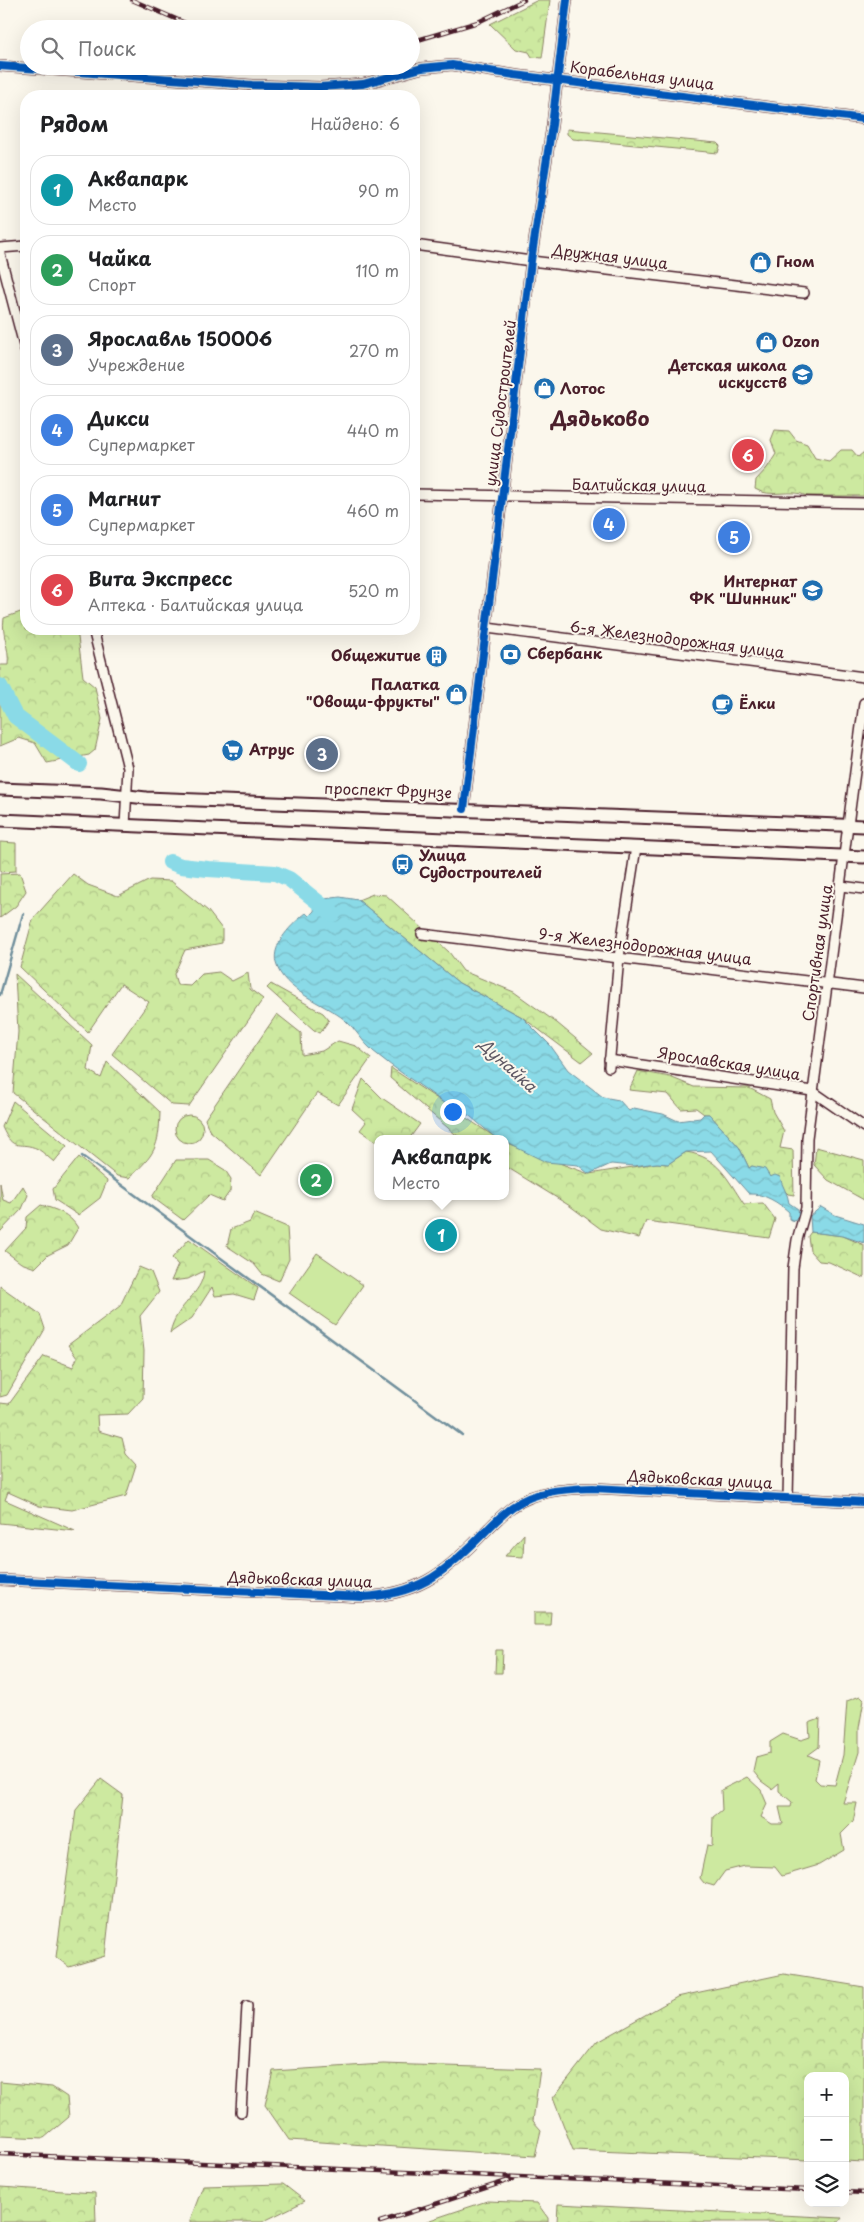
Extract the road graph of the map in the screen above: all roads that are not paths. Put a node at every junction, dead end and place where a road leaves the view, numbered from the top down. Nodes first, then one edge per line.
1 (567, 0) edge
2 (0, 66) edge
3 (20, 68) edge
4 (420, 69) edge
5 (119, 75) edge
6 (395, 75) edge
7 (558, 80) junction
8 (348, 86) junction
9 (346, 90) edge
10 (864, 119) edge
11 (20, 246) edge
12 (420, 246) edge
13 (0, 248) edge
14 (0, 254) edge
15 (531, 261) junction
16 (804, 293) dead end
17 (20, 330) edge
18 (420, 494) edge
19 (504, 497) junction
20 (864, 503) edge
21 (487, 628) junction
22 (95, 635) edge
23 (864, 677) edge
24 (864, 703) edge
25 (0, 789) edge
26 (127, 796) junction
27 (464, 809) junction
28 (0, 820) edge
29 (125, 826) junction
30 (849, 826) junction
31 (864, 826) edge
32 (636, 848) junction
33 (845, 857) junction
34 (864, 857) edge
35 (841, 886) junction
36 (864, 889) edge
37 (422, 934) dead end
38 (619, 957) junction
39 (828, 984) junction
40 (864, 988) edge
41 (812, 1091) junction
42 (864, 1128) edge
43 (788, 1498) junction
44 (864, 1502) edge
45 (0, 1580) edge
46 (246, 2006) dead end
47 (241, 2112) dead end

1 - 7 street, улица Судостроителей
2 - 3 street, Корабельная улица
4 - 7 street, Корабельная улица
5 - 8 street, Корабельная улица
6 - 8 street, Корабельная улица
7 - 10 street, Корабельная улица
7 - 15 street, улица Судостроителей
8 - 9 street
11 - 13 street
12 - 15 street, Дружная улица
14 - 17 street
15 - 16 street, Дружная улица
15 - 19 street, улица Судостроителей
18 - 19 street, Балтийская улица
19 - 20 street, Балтийская улица
19 - 21 street, улица Судостроителей
21 - 23 street, 6-я Железнодорожная улица
21 - 27 street, улица Судостроителей
22 - 26 street
24 - 30 street, Спортивная улица
25 - 26 main road, проспект Фрунзе
26 - 27 main road, проспект Фрунзе
26 - 29 street
27 - 30 main road, проспект Фрунзе
28 - 29 main road
29 - 32 main road
30 - 31 main road, проспект Фрунзе
30 - 33 street, Спортивная улица
32 - 33 main road
32 - 38 street
33 - 34 main road
33 - 35 street, Спортивная улица
35 - 36 street
35 - 39 street, Спортивная улица
37 - 38 street, 9-я Железнодорожная улица
38 - 39 street, 9-я Железнодорожная улица
38 - 41 street, Ярославская улица
39 - 40 street, 9-я Железнодорожная улица
39 - 41 street, Спортивная улица
41 - 42 street, Ярославская улица
41 - 43 street, Спортивная улица
43 - 44 street, Дядьковская улица
43 - 45 street, Дядьковская улица
46 - 47 street

